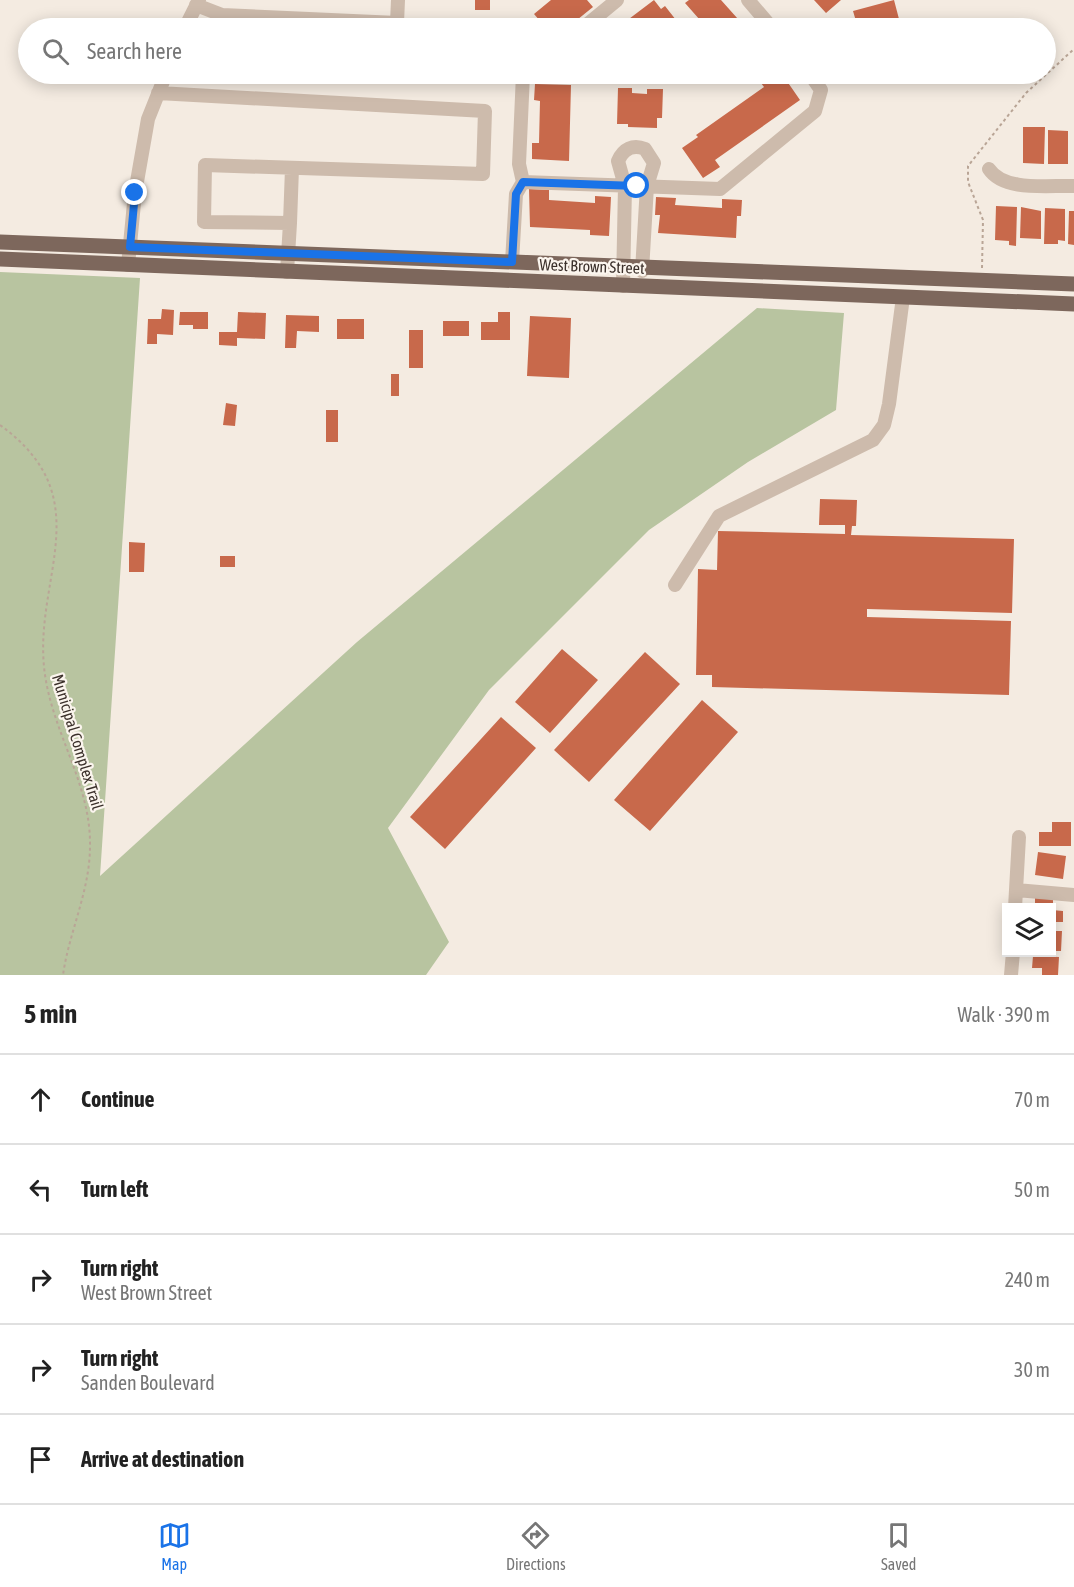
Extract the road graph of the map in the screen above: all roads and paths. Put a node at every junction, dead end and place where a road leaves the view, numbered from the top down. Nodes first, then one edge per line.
1 (398, 0) edge
2 (617, 0) edge
3 (748, 0) edge
4 (198, 3) edge
5 (190, 18) edge
6 (288, 18) edge
7 (397, 18) edge
8 (595, 18) edge
9 (763, 18) edge
10 (1074, 49) edge
11 (1056, 66) edge
12 (162, 84) edge
13 (523, 84) edge
14 (817, 84) edge
15 (1036, 84) edge
16 (158, 93) junction
17 (292, 168) junction
18 (989, 169) dead end
19 (523, 182) junction
20 (625, 186) junction
21 (647, 186) junction
22 (1074, 186) edge
23 (290, 223) junction
24 (0, 242) edge
25 (130, 247) junction
26 (288, 254) junction
27 (0, 259) edge
28 (440, 259) junction
29 (512, 262) junction
30 (128, 266) junction
31 (643, 269) junction
32 (982, 271) dead end
33 (287, 272) junction
34 (623, 277) junction
35 (904, 277) junction
36 (438, 278) junction
37 (1074, 284) edge
38 (903, 297) junction
39 (1074, 304) edge
40 (0, 425) edge
41 (675, 585) dead end
42 (1019, 837) dead end
43 (1016, 890) junction
44 (1074, 895) edge
45 (1015, 903) edge
46 (1013, 957) edge
47 (63, 975) edge
48 (1011, 975) edge

1 - 7 street
2 - 8 street
3 - 9 street
4 - 5 street
4 - 6 street
10 - 11 path
12 - 16 street
13 - 19 street
14 - 21 street
15 - 32 path
16 - 17 street
16 - 25 street
17 - 23 street
17 - 23 street
18 - 22 street
19 - 20 street
19 - 29 street
20 - 21 street
20 - 21 street
20 - 34 street
21 - 31 street
23 - 26 street
24 - 25 main road, West Brown Street
25 - 26 main road, West Brown Street
25 - 30 street
26 - 28 main road, West Brown Street
26 - 33 street
27 - 30 main road, West Brown Street
28 - 29 main road, West Brown Street
28 - 36 main road
29 - 34 main road, West Brown Street
30 - 33 main road, West Brown Street
31 - 34 main road
31 - 35 main road, West Brown Street
33 - 36 main road, West Brown Street
34 - 36 main road, West Brown Street
34 - 38 main road, West Brown Street
35 - 37 main road, West Brown Street
35 - 38 main road
38 - 39 main road, West Brown Street
38 - 41 street
40 - 47 path, Municipal Complex Trail
42 - 43 street
43 - 44 street
43 - 45 street
46 - 48 street

